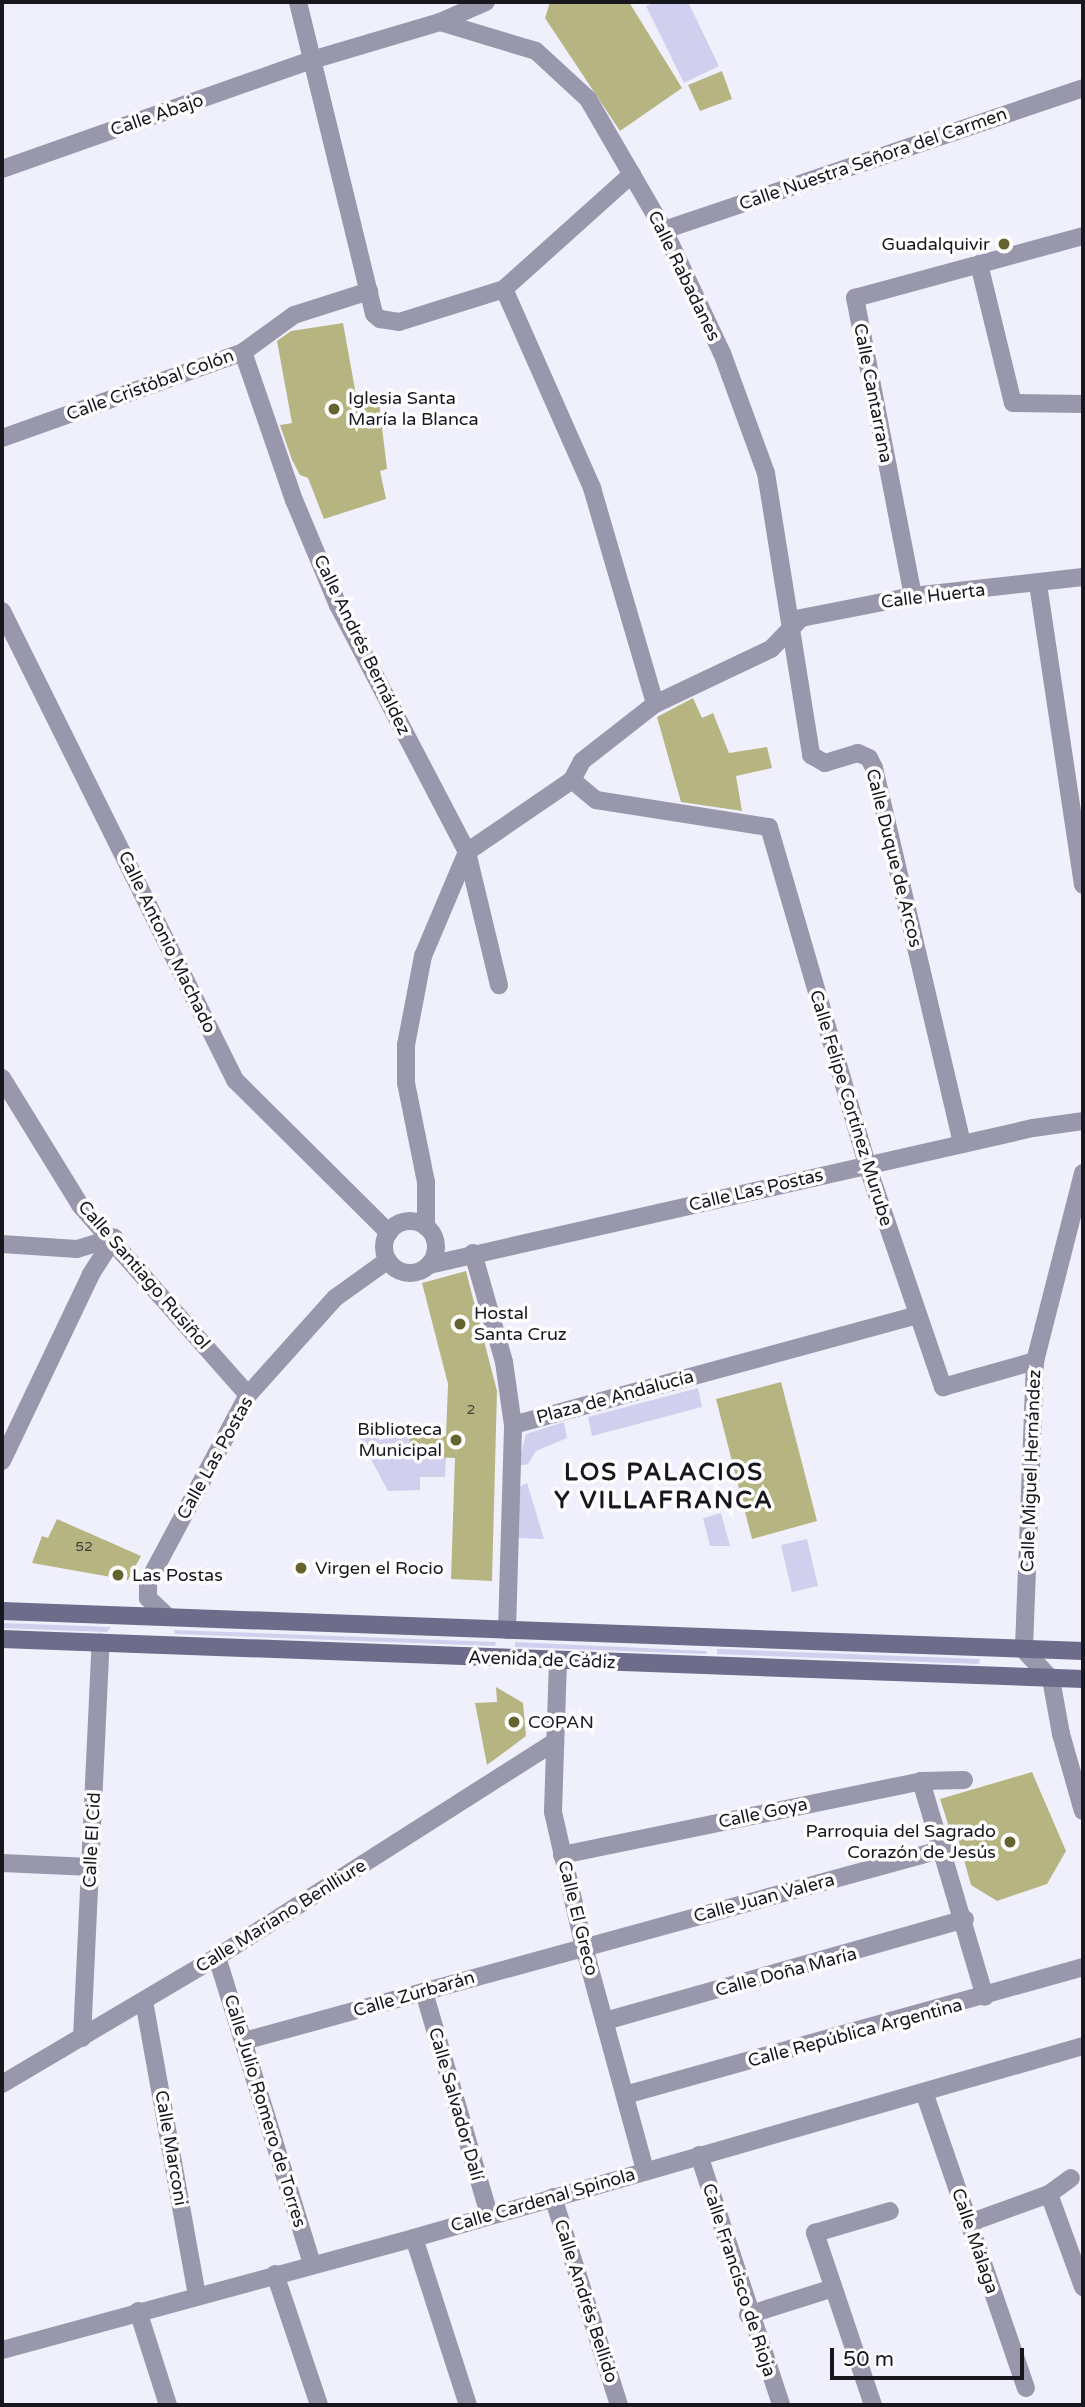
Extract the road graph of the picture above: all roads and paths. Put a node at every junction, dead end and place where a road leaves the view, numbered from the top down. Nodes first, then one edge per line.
1 (298, 2) edge
2 (486, 2) edge
3 (440, 22) junction
4 (312, 60) junction
5 (1083, 88) edge
6 (2, 169) edge
7 (632, 174) junction
8 (664, 230) junction
9 (1083, 236) edge
10 (979, 264) junction
11 (503, 289) junction
12 (369, 291) junction
13 (243, 352) junction
14 (1083, 404) edge
15 (2, 438) edge
16 (1083, 577) edge
17 (1038, 584) junction
18 (913, 596) junction
19 (2, 611) edge
20 (789, 631) junction
21 (655, 704) junction
22 (572, 780) junction
23 (467, 852) junction
24 (1083, 884) edge
25 (499, 985) dead end
26 (2, 1078) edge
27 (1083, 1121) edge
28 (962, 1144) junction
29 (867, 1165) junction
30 (1083, 1173) edge
31 (426, 1227) junction
32 (389, 1233) junction
33 (114, 1238) junction
34 (2, 1244) edge
35 (473, 1253) junction
36 (388, 1260) junction
37 (429, 1265) junction
38 (915, 1316) junction
39 (1035, 1361) junction
40 (248, 1395) junction
41 (513, 1425) junction
42 (2, 1461) edge
43 (2, 1611) edge
44 (166, 1615) junction
45 (508, 1630) junction
46 (2, 1639) edge
47 (101, 1642) junction
48 (1024, 1650) junction
49 (1083, 1651) edge
50 (558, 1660) junction
51 (1051, 1679) junction
52 (1083, 1679) edge
53 (555, 1742) junction
54 (964, 1780) dead end
55 (921, 1781) junction
56 (1083, 1811) edge
57 (944, 1849) junction
58 (562, 1855) junction
59 (2, 1863) edge
60 (91, 1867) junction
61 (965, 1920) junction
62 (584, 1947) junction
63 (217, 1957) junction
64 (1083, 1967) edge
65 (424, 1992) junction
66 (985, 1997) junction
67 (144, 2001) junction
68 (605, 2021) junction
69 (82, 2038) junction
70 (244, 2041) junction
71 (1083, 2046) edge
72 (2, 2084) edge
73 (924, 2092) junction
74 (625, 2095) junction
75 (699, 2155) junction
76 (645, 2170) junction
77 (1071, 2178) dead end
78 (1049, 2194) junction
79 (553, 2197) junction
80 (890, 2211) dead end
81 (489, 2215) junction
82 (969, 2223) junction
83 (414, 2238) junction
84 (312, 2264) junction
85 (275, 2274) junction
86 (1083, 2287) edge
87 (833, 2288) junction
88 (197, 2295) junction
89 (138, 2311) junction
90 (748, 2315) junction
91 (2, 2350) edge
92 (1027, 2388) dead end
93 (168, 2405) edge
94 (319, 2405) edge
95 (468, 2405) edge
96 (619, 2405) edge
97 (781, 2405) edge
98 (873, 2405) edge

1 - 4 street
2 - 3 street, Calle Abajo
3 - 4 street, Calle Abajo
3 - 7 street, Calle Rabadanes
4 - 6 street, Calle Abajo
4 - 12 street
5 - 8 street, Calle Nuestra Señora del Carmen
7 - 8 street, Calle Rabadanes
7 - 11 street
8 - 20 street, Calle Rabadanes
9 - 10 street, Calle Cantarrana
10 - 14 street
10 - 18 street, Calle Cantarrana
11 - 12 street
11 - 21 street
12 - 13 street, Calle Cristóbal Colón
13 - 15 street, Calle Cristóbal Colón
13 - 23 street, Calle Andrés Bernáldez
16 - 17 street, Calle Huerta
17 - 18 street, Calle Huerta
17 - 24 street
18 - 20 street, Calle Huerta
19 - 32 street, Calle Antonio Machado
20 - 21 street, Calle Huerta
20 - 28 street, Calle Duque de Arcos
21 - 22 street, Calle Huerta
22 - 23 street, Calle Huerta
22 - 29 street, Calle Felipe Cortínez Murube
23 - 25 street, Calle Andrés Bernáldez
23 - 31 street
26 - 33 street, Calle Santiago Rusiñol
27 - 28 street, Calle Las Postas
28 - 29 street, Calle Las Postas
29 - 35 street, Calle Las Postas
29 - 38 street, Calle Felipe Cortínez Murube
30 - 39 street, Calle Miguel Hernández
31 - 32 street
31 - 37 street
32 - 36 street
33 - 34 street
33 - 40 street, Calle Santiago Rusiñol
33 - 42 street
35 - 37 street, Calle Las Postas
35 - 41 street
36 - 37 street
36 - 40 street, Calle Las Postas
38 - 39 street, Calle Felipe Cortínez Murube
38 - 41 street, Plaza de Andalucía
39 - 48 street, Calle Miguel Hernández
40 - 44 street, Calle Las Postas
41 - 45 street, Plaza de Andalucía
43 - 44 main road, Avenida de Cádiz
44 - 45 main road, Avenida de Cádiz
45 - 48 main road, Avenida de Cádiz
46 - 47 main road, Avenida de Cádiz
47 - 50 main road, Avenida de Cádiz
47 - 60 street, Calle El Cid
48 - 49 main road, Avenida de Cádiz
48 - 51 street
50 - 51 main road, Avenida de Cádiz
50 - 53 street, Calle El Greco
51 - 52 main road, Avenida de Cádiz
51 - 56 street
53 - 58 street, Calle El Greco
53 - 63 street, Calle Mariano Benlliure
54 - 55 street, Calle Goya
55 - 57 street
55 - 58 street, Calle Goya
57 - 61 street
57 - 62 street, Calle Juan Valera
58 - 62 street, Calle El Greco
59 - 60 street
60 - 69 street, Calle El Cid
61 - 66 street
61 - 68 street, Calle Doña María
62 - 65 street, Calle Zurbarán
62 - 68 street, Calle El Greco
63 - 67 street, Calle Mariano Benlliure
63 - 70 street, Calle Julio Romero de Torres
64 - 66 street, Calle República Argentina
65 - 70 street, Calle Zurbarán
65 - 81 street, Calle Salvador Dalí
66 - 74 street, Calle República Argentina
67 - 69 street, Calle Mariano Benlliure
67 - 88 street, Calle Marconi
68 - 74 street, Calle El Greco
69 - 72 street, Calle Mariano Benlliure
70 - 84 street, Calle Julio Romero de Torres
71 - 73 street, Calle Cardenal Spinola
73 - 75 street, Calle Cardenal Spinola
73 - 82 street, Calle Málaga
74 - 76 street, Calle El Greco
75 - 76 street, Calle Cardenal Spinola
75 - 90 street, Calle Francisco de Rioja
76 - 79 street, Calle Cardenal Spinola
77 - 78 street
78 - 82 street
78 - 86 street
79 - 81 street, Calle Cardenal Spinola
79 - 96 street, Calle Andrés Bellido
80 - 87 street
81 - 83 street, Calle Cardenal Spinola
82 - 92 street, Calle Málaga
83 - 84 street, Calle Cardenal Spinola
83 - 95 street
84 - 85 street, Calle Cardenal Spinola
85 - 88 street, Calle Cardenal Spinola
85 - 94 street
87 - 90 street
87 - 98 street
88 - 89 street, Calle Cardenal Spinola
89 - 91 street, Calle Cardenal Spinola
89 - 93 street
90 - 97 street, Calle Francisco de Rioja

